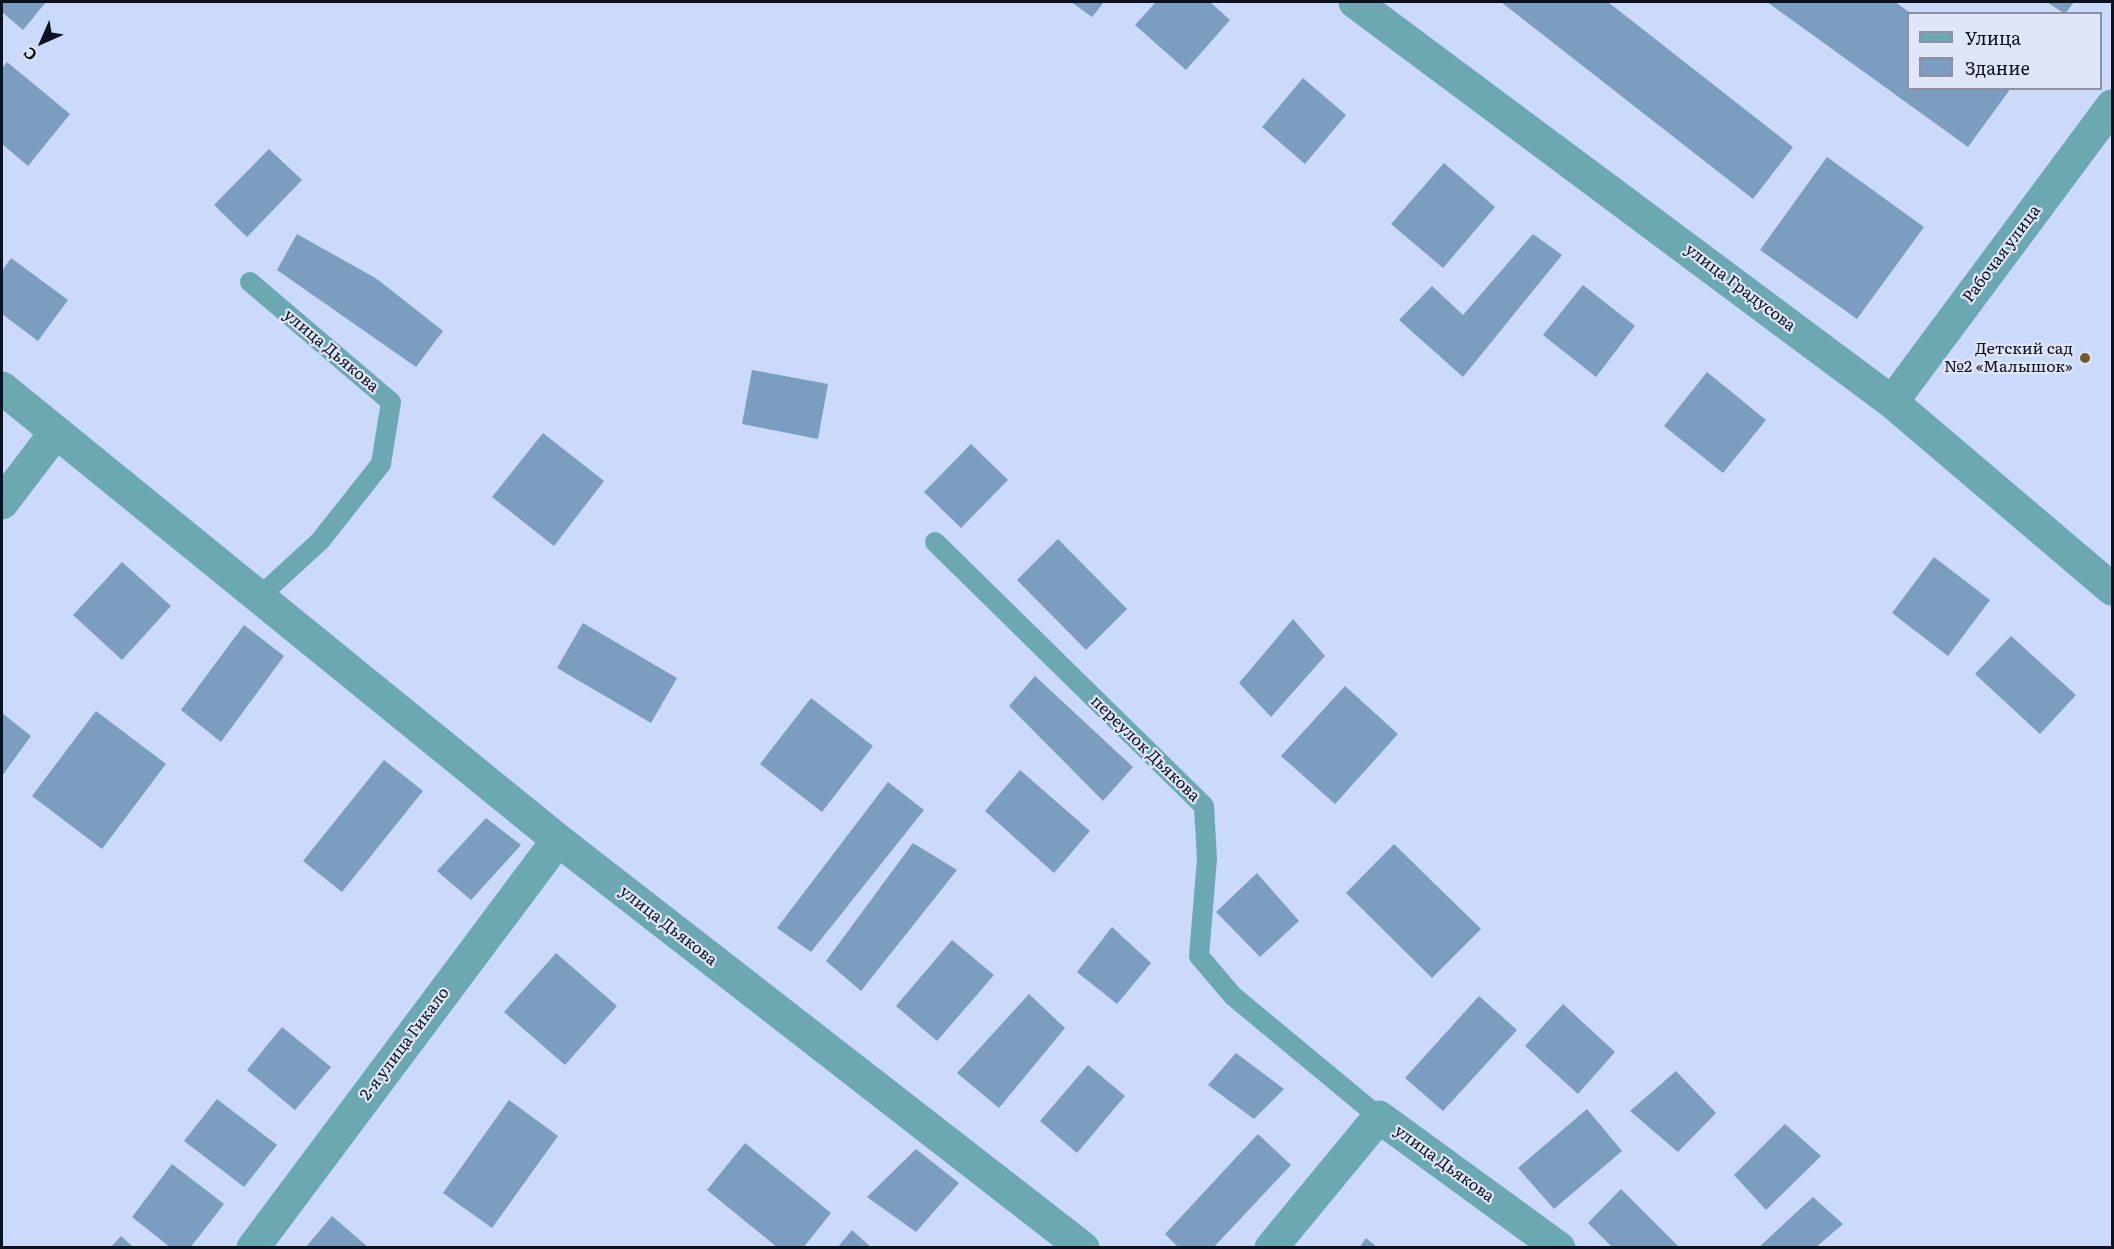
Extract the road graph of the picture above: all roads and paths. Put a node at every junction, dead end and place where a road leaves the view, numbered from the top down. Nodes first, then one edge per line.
1 (1355, 2) edge
2 (2112, 106) edge
3 (250, 282) dead end
4 (2, 388) edge
5 (1892, 402) junction
6 (56, 432) junction
7 (2, 502) edge
8 (935, 542) dead end
9 (2112, 589) edge
10 (259, 597) junction
11 (558, 840) junction
12 (1379, 1118) junction
13 (254, 1248) edge
14 (1083, 1248) edge
15 (1270, 1248) edge
16 (1559, 1248) edge

1 - 5 street, улица Градусова
2 - 5 street, Рабочая улица
3 - 10 lane, улица Дьякова
4 - 6 street, улица Дьякова
5 - 9 street, улица Градусова
6 - 7 street
6 - 10 street, улица Дьякова
8 - 12 lane, переулок Дьякова
10 - 11 street, улица Дьякова
11 - 13 street, 2-я улица Гикало
11 - 14 street, улица Дьякова
12 - 15 street, улица Дьякова
12 - 16 street, улица Дьякова

